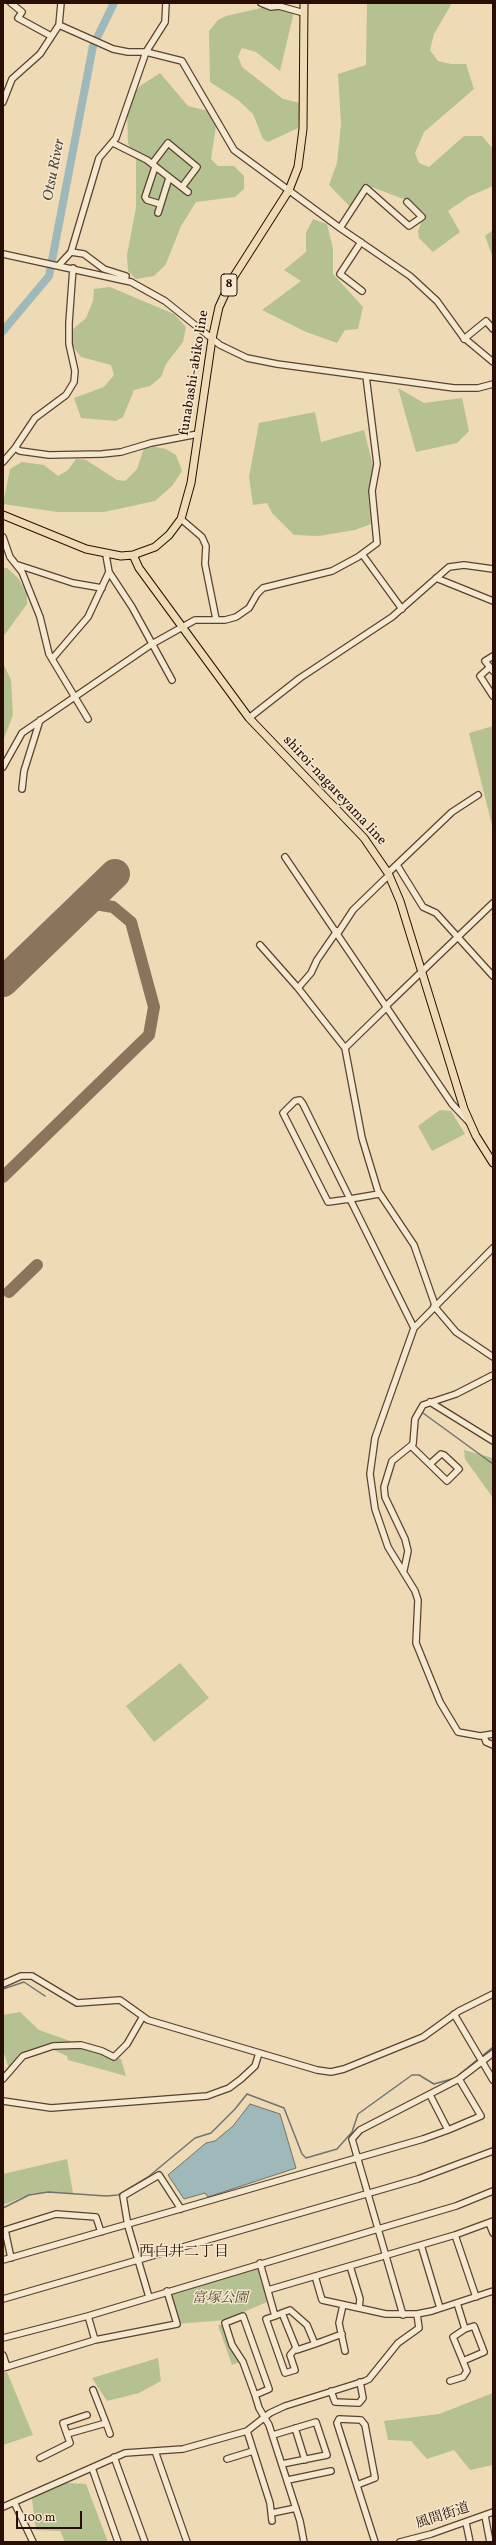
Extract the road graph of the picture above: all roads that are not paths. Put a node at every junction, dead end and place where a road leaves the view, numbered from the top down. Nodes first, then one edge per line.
1 (11, 3) edge
2 (61, 3) edge
3 (166, 3) edge
4 (261, 3) edge
5 (304, 3) edge
6 (304, 13) junction
7 (59, 25) junction
8 (51, 36) junction
9 (146, 52) junction
10 (3, 102) edge
11 (113, 143) junction
12 (154, 165) junction
13 (169, 178) junction
14 (182, 187) junction
15 (289, 190) junction
16 (188, 192) dead end
17 (407, 202) dead end
18 (160, 204) junction
19 (158, 213) dead end
20 (340, 228) junction
21 (361, 242) junction
22 (71, 252) junction
23 (3, 254) edge
24 (58, 265) junction
25 (73, 268) junction
26 (125, 280) junction
27 (362, 291) dead end
28 (493, 329) edge
29 (212, 339) junction
30 (464, 339) junction
31 (493, 362) edge
32 (366, 376) junction
33 (493, 384) edge
34 (198, 434) junction
35 (15, 448) junction
36 (3, 462) edge
37 (3, 515) edge
38 (181, 519) junction
39 (3, 537) edge
40 (362, 554) junction
41 (106, 555) junction
42 (133, 555) junction
43 (18, 565) junction
44 (493, 569) edge
45 (109, 572) junction
46 (436, 578) junction
47 (102, 588) junction
48 (493, 601) edge
49 (402, 609) junction
50 (216, 619) junction
51 (182, 626) junction
52 (152, 644) junction
53 (493, 656) edge
54 (52, 659) junction
55 (491, 669) edge
56 (172, 680) dead end
57 (493, 696) edge
58 (76, 698) junction
59 (249, 718) junction
60 (88, 719) dead end
61 (40, 720) junction
62 (3, 767) edge
63 (22, 789) dead end
64 (478, 795) dead end
65 (285, 857) dead end
66 (397, 866) junction
67 (388, 874) junction
68 (493, 903) edge
69 (338, 932) junction
70 (458, 937) junction
71 (260, 945) dead end
72 (421, 972) junction
73 (493, 976) edge
74 (298, 988) junction
75 (387, 1006) junction
76 (345, 1048) junction
77 (468, 1122) junction
78 (493, 1163) edge
79 (378, 1194) junction
80 (350, 1199) junction
81 (493, 1248) edge
82 (435, 1306) junction
83 (414, 1328) junction
84 (493, 1358) edge
85 (493, 1375) edge
86 (430, 1402) junction
87 (493, 1441) edge
88 (411, 1446) junction
89 (430, 1464) junction
90 (404, 1570) junction
91 (493, 1734) edge
92 (482, 1736) junction
93 (493, 1745) edge
94 (3, 1984) edge
95 (493, 1994) edge
96 (454, 2014) junction
97 (142, 2018) junction
98 (259, 2053) junction
99 (493, 2053) edge
100 (480, 2059) junction
101 (3, 2079) edge
102 (459, 2079) junction
103 (493, 2080) edge
104 (430, 2095) junction
105 (3, 2101) edge
106 (448, 2130) junction
107 (493, 2151) edge
108 (356, 2158) junction
109 (493, 2190) edge
110 (367, 2194) junction
111 (181, 2209) junction
112 (491, 2222) edge
113 (128, 2226) junction
114 (378, 2229) junction
115 (101, 2232) junction
116 (493, 2233) edge
117 (455, 2235) junction
118 (421, 2245) junction
119 (386, 2255) junction
120 (11, 2258) junction
121 (3, 2260) edge
122 (138, 2261) junction
123 (260, 2264) junction
124 (350, 2266) junction
125 (315, 2276) junction
126 (268, 2290) junction
127 (167, 2291) junction
128 (493, 2291) edge
129 (149, 2297) junction
130 (476, 2297) junction
131 (3, 2299) edge
132 (457, 2303) junction
133 (343, 2305) junction
134 (359, 2308) junction
135 (440, 2308) junction
136 (282, 2313) junction
137 (403, 2314) junction
138 (417, 2314) junction
139 (88, 2316) junction
140 (275, 2316) junction
141 (465, 2329) junction
142 (342, 2334) junction
143 (3, 2338) edge
144 (95, 2340) junction
145 (315, 2344) junction
146 (296, 2348) junction
147 (345, 2351) dead end
148 (3, 2355) edge
149 (463, 2360) junction
150 (5, 2368) edge
151 (450, 2381) dead end
152 (360, 2382) junction
153 (93, 2390) dead end
154 (331, 2391) junction
155 (254, 2395) junction
156 (87, 2415) dead end
157 (264, 2417) junction
158 (106, 2423) junction
159 (295, 2428) junction
160 (247, 2431) junction
161 (67, 2434) junction
162 (110, 2434) dead end
163 (273, 2435) junction
164 (155, 2450) junction
165 (253, 2451) junction
166 (114, 2457) junction
167 (40, 2458) dead end
168 (227, 2460) dead end
169 (305, 2460) junction
170 (282, 2464) junction
171 (92, 2468) junction
172 (331, 2471) dead end
173 (288, 2480) junction
174 (357, 2485) junction
175 (14, 2502) junction
176 (3, 2506) edge
177 (296, 2508) junction
178 (493, 2512) edge
179 (272, 2513) junction
180 (485, 2516) junction
181 (272, 2520) dead end
182 (466, 2523) junction
183 (33, 2542) edge
184 (118, 2542) edge
185 (144, 2542) edge
186 (187, 2542) edge
187 (304, 2542) edge
188 (375, 2542) edge
189 (400, 2542) edge
190 (470, 2542) edge
191 (490, 2542) edge

1 - 8 street
2 - 7 street
3 - 9 street
4 - 6 street
5 - 6 main road, funabashi-abiko line / 8
6 - 15 main road, funabashi-abiko line / 8
7 - 8 street
7 - 9 street
8 - 10 street
9 - 11 street
9 - 15 street
11 - 12 street
11 - 22 street
12 - 13 street
12 - 14 street
12 - 18 street
13 - 14 street
13 - 18 street
14 - 16 street
15 - 20 street
15 - 29 main road, funabashi-abiko line / 8
17 - 20 street
18 - 19 street
20 - 21 street
21 - 27 street
21 - 30 street
22 - 24 street
22 - 26 street
23 - 24 street
24 - 25 street
25 - 26 street
25 - 35 street
26 - 29 street
28 - 30 street
29 - 32 street
29 - 34 main road, funabashi-abiko line / 8
30 - 31 street
32 - 33 street
32 - 40 street
34 - 35 street
34 - 38 main road, funabashi-abiko line / 8
35 - 36 street
37 - 41 main road, funabashi-abiko line / 8
38 - 42 main road, funabashi-abiko line / 8
38 - 50 street
39 - 43 street
40 - 49 street
40 - 50 street
41 - 42 main road, funabashi-abiko line / 8
41 - 45 street
42 - 51 main road, shiroi-nagareyama line
43 - 47 street
43 - 54 street
44 - 46 street
45 - 47 street
45 - 52 street
46 - 48 street
46 - 49 street
47 - 54 street
49 - 59 street
50 - 51 street
51 - 52 street
51 - 59 main road, shiroi-nagareyama line
52 - 56 street
52 - 58 street
53 - 55 street
54 - 58 street
55 - 57 street
58 - 60 street
58 - 61 street
59 - 67 main road, shiroi-nagareyama line
61 - 62 street
61 - 63 street
64 - 66 street
65 - 69 street
66 - 67 street
66 - 70 street
67 - 69 street
67 - 72 main road, shiroi-nagareyama line
68 - 70 street
69 - 74 street
69 - 75 street
70 - 72 street
70 - 73 street
71 - 74 street
72 - 75 street
72 - 77 main road, shiroi-nagareyama line
74 - 76 street
75 - 76 street
75 - 77 street
76 - 79 street
77 - 78 main road, shiroi-nagareyama line
79 - 80 street
79 - 82 street
80 - 80 street
80 - 83 street
81 - 82 street
82 - 83 street
82 - 84 street
83 - 90 street
85 - 86 street
86 - 87 street
86 - 88 street
88 - 89 street
88 - 90 street
89 - 89 street
90 - 92 street
91 - 92 street
92 - 93 street
94 - 97 street
95 - 96 street
96 - 98 street
96 - 100 street
97 - 98 street
97 - 101 street
98 - 105 street
99 - 100 street
100 - 102 street
100 - 103 street
102 - 104 street
102 - 106 street
104 - 106 street
104 - 108 street
106 - 108 street
107 - 110 street
108 - 110 street
108 - 111 street
109 - 114 street
110 - 114 street
110 - 122 street
111 - 113 street
111 - 113 street
112 - 116 street
112 - 117 street
113 - 115 street
113 - 122 street
114 - 119 street
114 - 123 street
115 - 120 street
115 - 120 street
117 - 118 street
117 - 130 street
118 - 119 street
118 - 135 street
119 - 124 street
119 - 137 street
120 - 121 street
122 - 129 street
122 - 131 street
123 - 126 street
123 - 127 street
124 - 125 street
124 - 134 street
125 - 126 street
125 - 133 street
126 - 140 street
127 - 129 street
127 - 144 street
128 - 130 street
129 - 139 street
130 - 132 street
132 - 135 street
132 - 141 street
133 - 134 street
133 - 142 street
134 - 137 street
135 - 138 street
136 - 140 street
136 - 145 street
136 - 146 street
137 - 138 street
138 - 152 street
139 - 143 street
139 - 144 street
140 - 146 street
141 - 149 street
141 - 149 street
142 - 145 street
142 - 147 street
144 - 150 street
145 - 146 street
148 - 150 street
149 - 151 street
152 - 154 street
152 - 154 street
153 - 158 street
154 - 157 street
155 - 155 street
155 - 157 street
156 - 161 street
157 - 160 street
157 - 163 street
158 - 161 street
158 - 162 street
159 - 163 street
159 - 169 street
159 - 169 street
160 - 164 street
160 - 165 street
161 - 167 street
163 - 170 street
164 - 166 street
164 - 186 street
165 - 168 street
165 - 179 street
166 - 171 street
166 - 185 street
169 - 170 street
170 - 173 street
171 - 175 street
171 - 184 street
172 - 173 street
173 - 177 street
174 - 174 street
174 - 188 street
175 - 176 street
175 - 183 street
177 - 179 street
177 - 187 street
178 - 180 street, 風間街道
179 - 181 street
180 - 182 street, 風間街道
180 - 191 street
182 - 189 street, 風間街道
182 - 190 street

